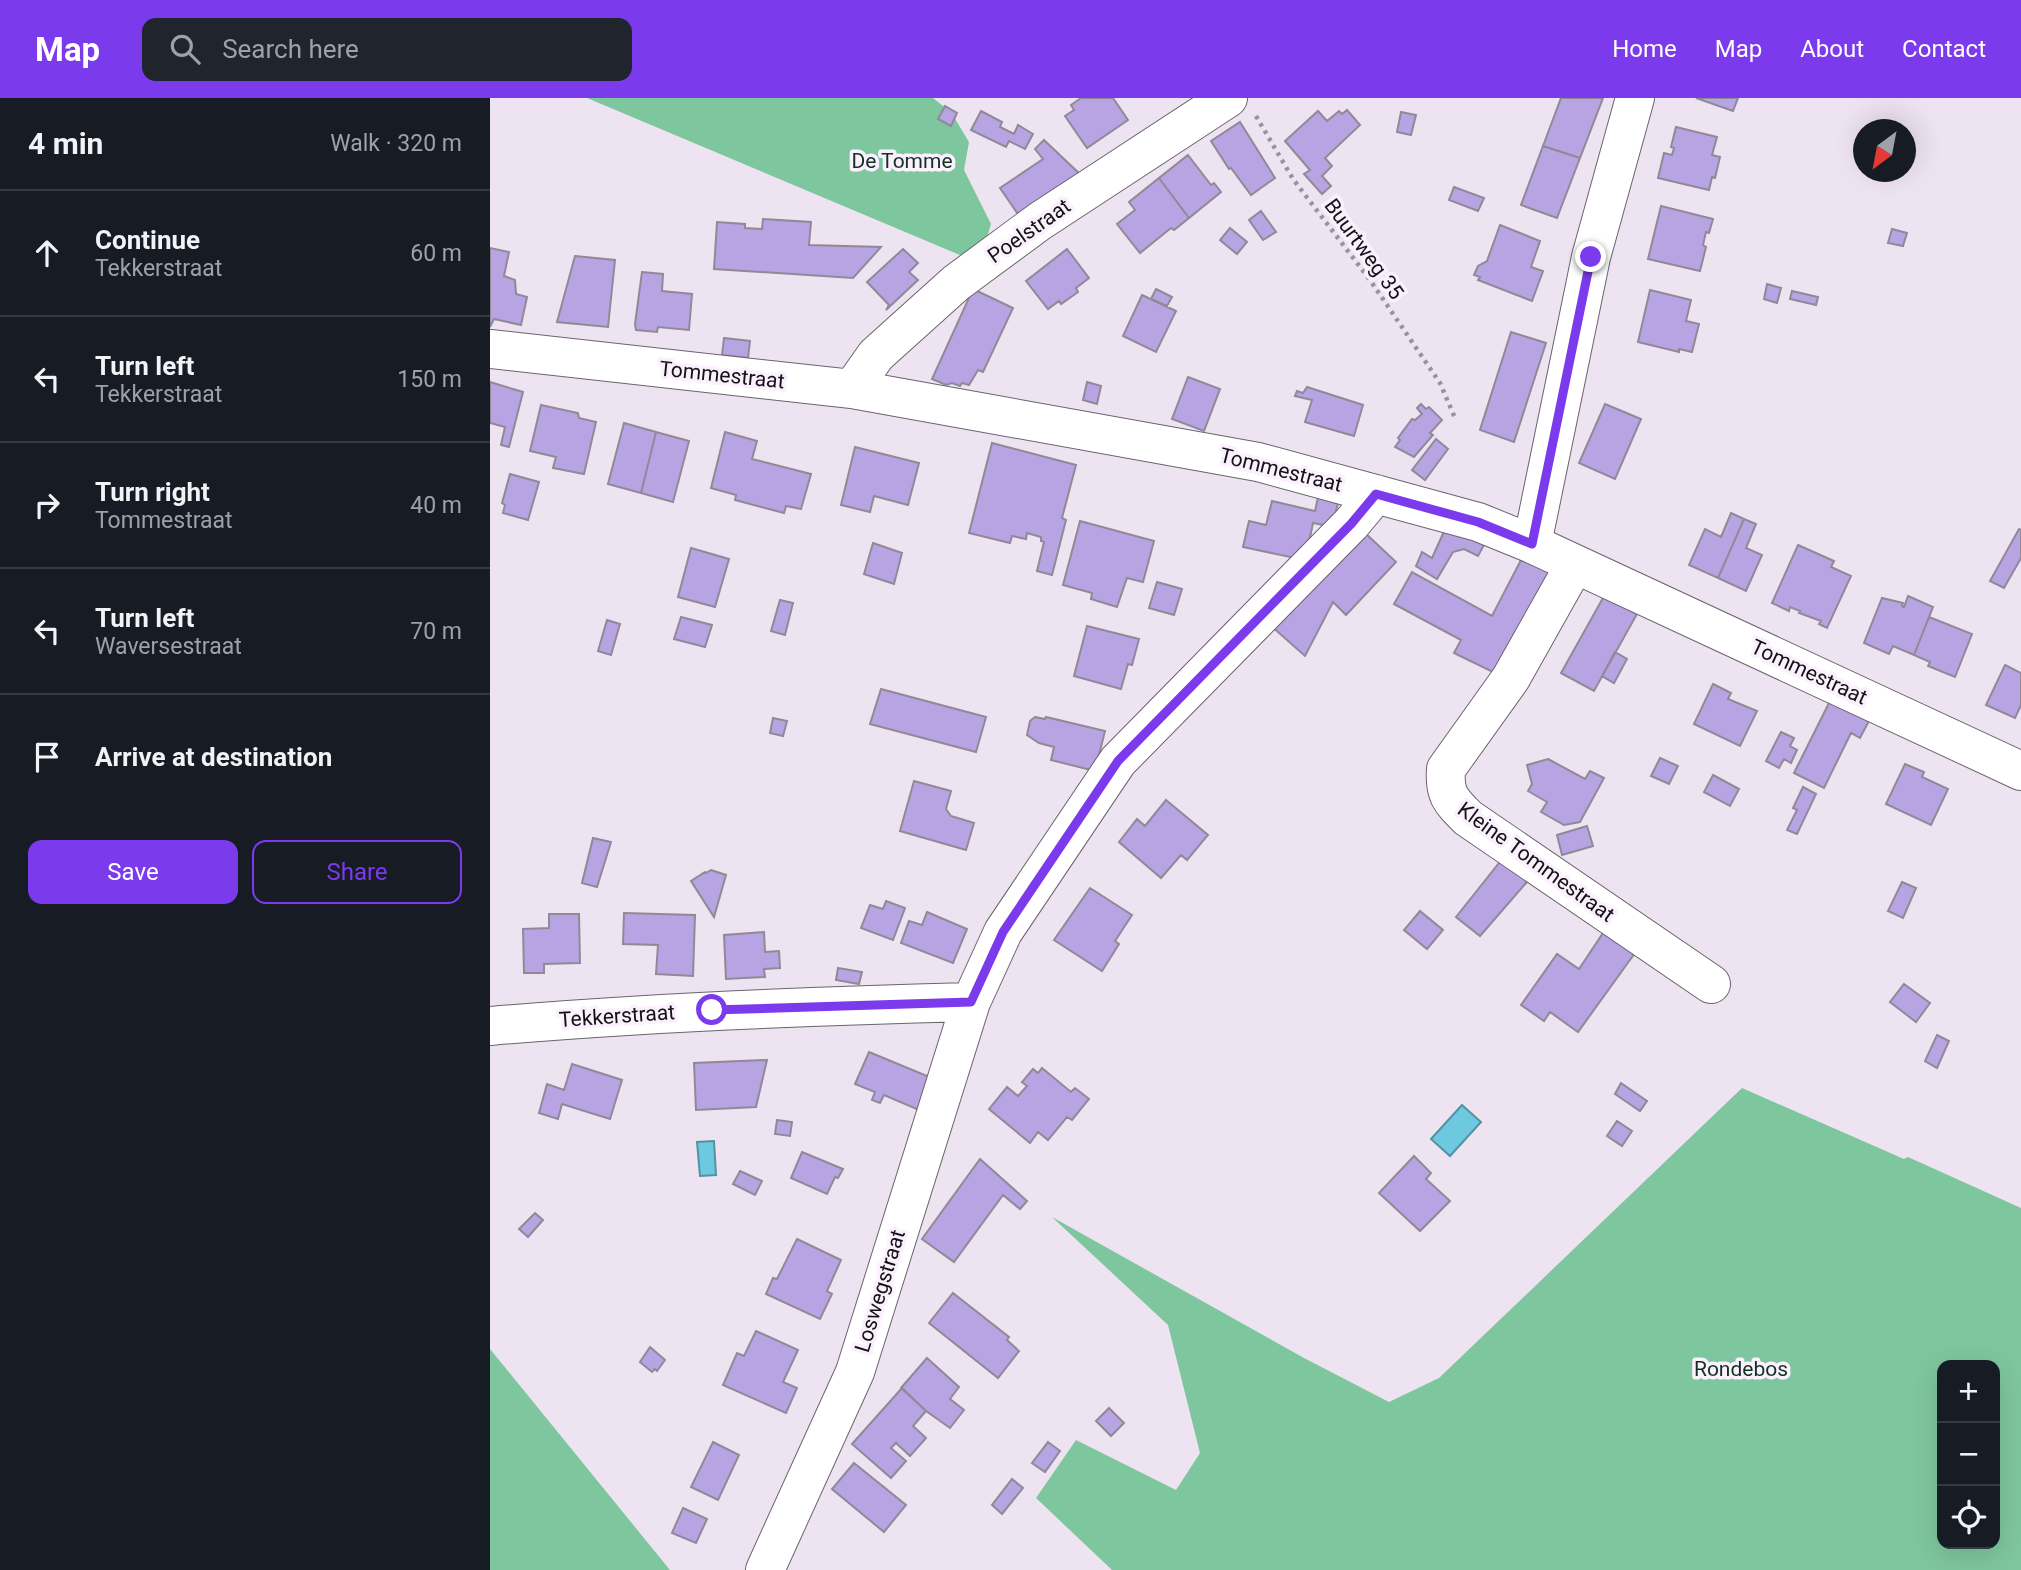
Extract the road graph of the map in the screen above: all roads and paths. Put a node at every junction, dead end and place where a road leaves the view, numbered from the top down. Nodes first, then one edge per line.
1 (1635, 98) edge
2 (1240, 102) edge
3 (490, 349) edge
4 (852, 389) junction
5 (1455, 418) dead end
6 (1376, 494) junction
7 (1532, 544) junction
8 (1575, 564) junction
9 (2021, 771) edge
10 (1711, 984) dead end
11 (971, 1002) junction
12 (490, 1026) edge
13 (765, 1570) edge

1 - 7 street
2 - 4 street, Poelstraat
2 - 5 path, Buurtweg 35
3 - 4 street, Tommestraat
4 - 6 street, Tommestraat
6 - 7 street, Tommestraat
6 - 11 street
7 - 8 street, Tommestraat
8 - 9 street, Tommestraat
8 - 10 street, Kleine Tommestraat
11 - 12 street, Tekkerstraat
11 - 13 street, Loswegstraat

